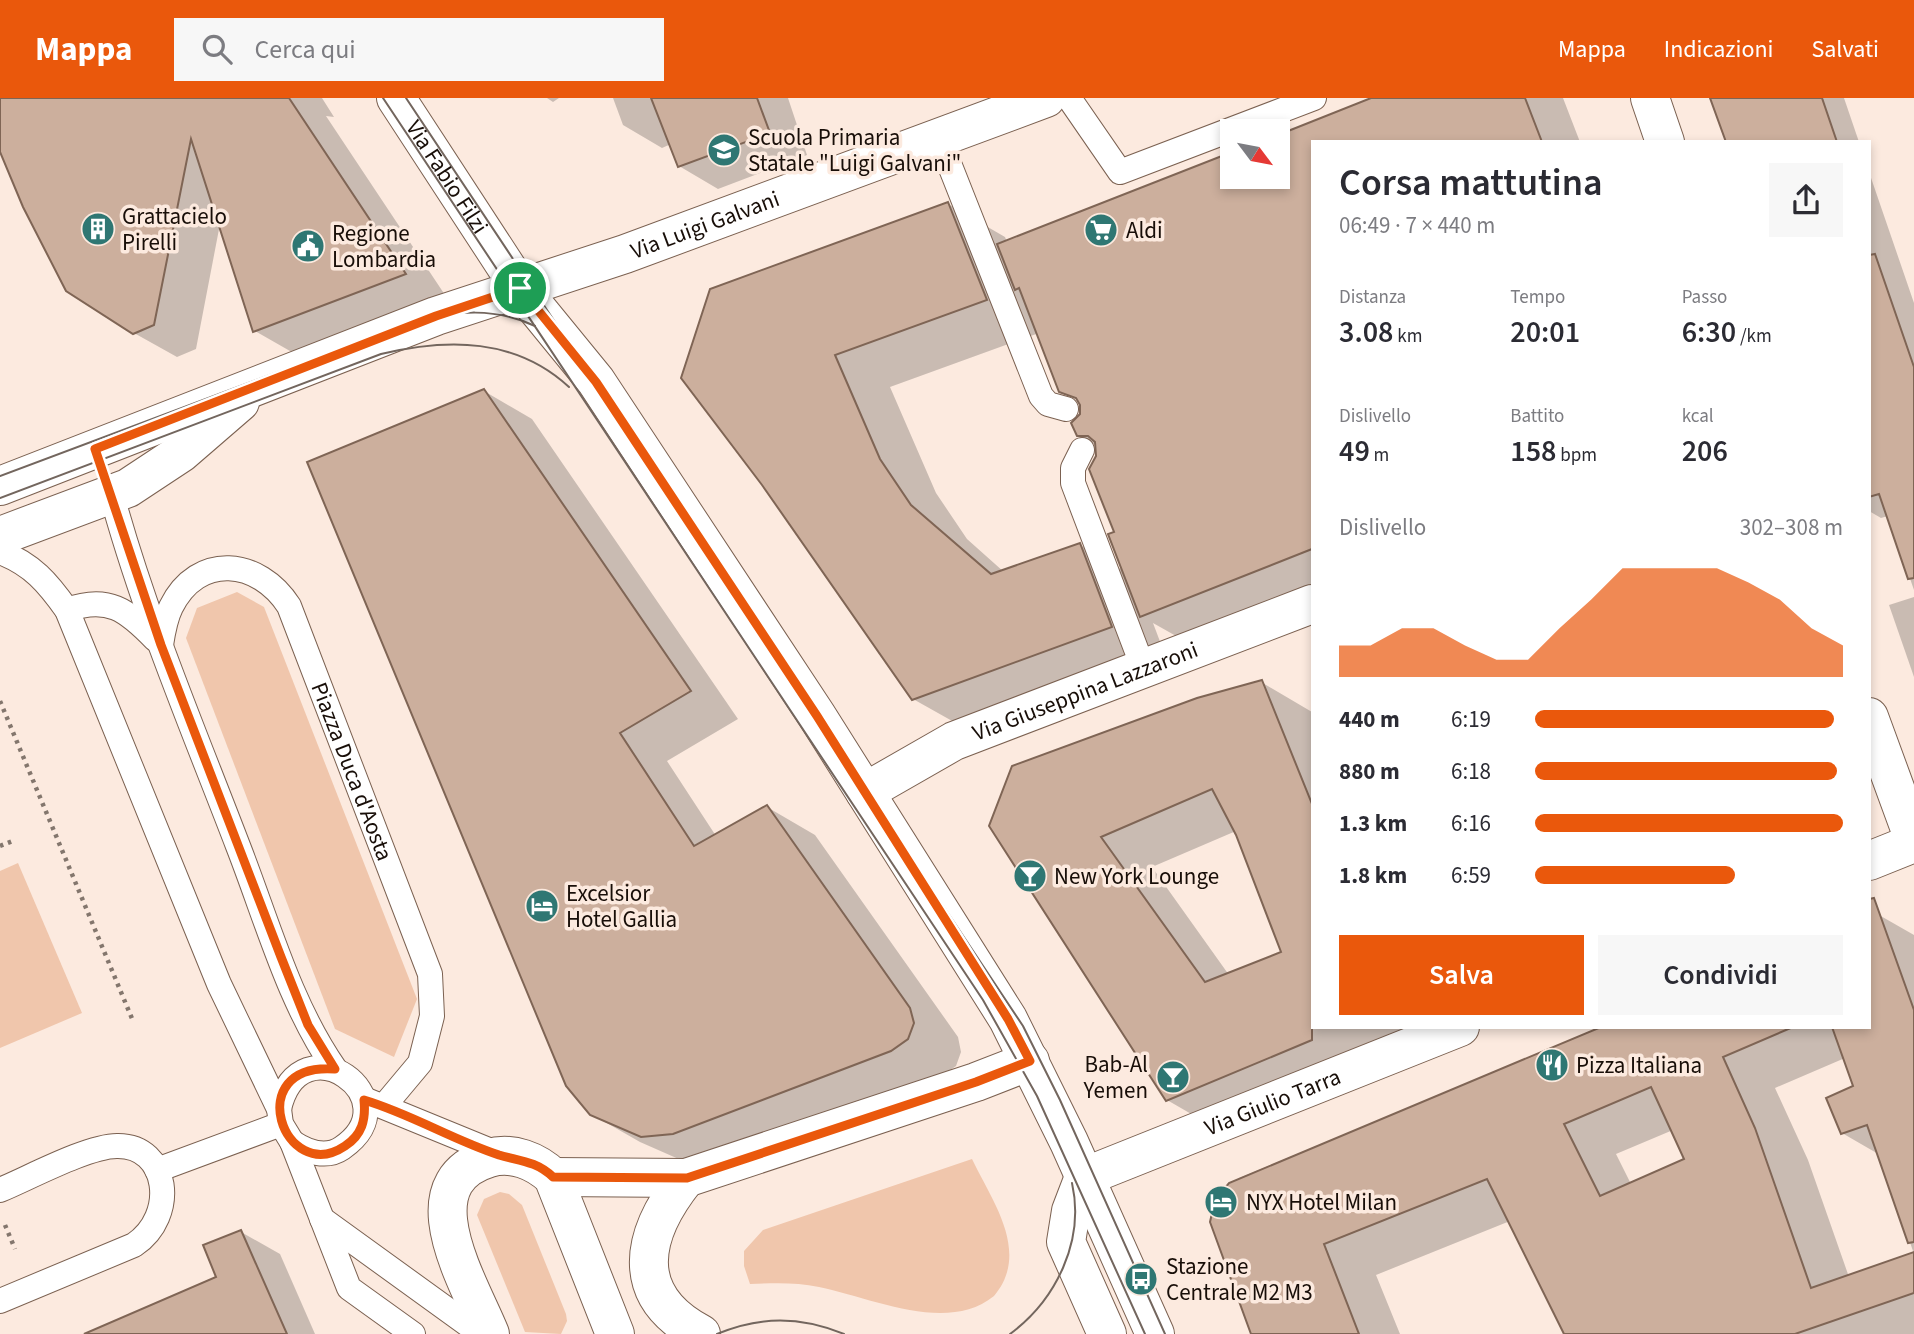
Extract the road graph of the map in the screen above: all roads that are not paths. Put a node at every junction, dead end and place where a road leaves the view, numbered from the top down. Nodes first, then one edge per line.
1 (396, 98) edge
2 (1046, 98) edge
3 (1069, 98) edge
4 (1314, 98) edge
5 (1650, 98) edge
6 (939, 138) junction
7 (1664, 140) edge
8 (520, 288) junction
9 (260, 385) junction
10 (1066, 410) dead end
11 (95, 449) junction
12 (1082, 450) dead end
13 (0, 486) edge
14 (111, 496) junction
15 (0, 536) edge
16 (0, 552) edge
17 (1311, 604) edge
18 (67, 610) junction
19 (161, 645) junction
20 (1144, 670) junction
21 (1871, 723) edge
22 (864, 792) junction
23 (1914, 842) edge
24 (1871, 860) edge
25 (1455, 1029) edge
26 (1030, 1061) junction
27 (335, 1069) junction
28 (374, 1103) junction
29 (284, 1125) junction
30 (501, 1155) junction
31 (156, 1170) junction
32 (553, 1177) junction
33 (1084, 1177) junction
34 (687, 1178) junction
35 (0, 1190) edge
36 (322, 1218) junction
37 (579, 1241) junction
38 (0, 1301) edge
39 (413, 1334) edge
40 (481, 1334) edge
41 (490, 1334) edge
42 (606, 1334) edge
43 (615, 1334) edge
44 (701, 1334) edge
45 (1107, 1334) edge
46 (1155, 1334) edge

1 - 8 street, Via Fabio Filzi
2 - 6 street, Via Luigi Galvani
3 - 4 lane
5 - 7 street
6 - 8 street, Via Luigi Galvani
6 - 10 lane
8 - 9 street
8 - 22 street, Via Fabio Filzi
9 - 11 street
9 - 14 street
11 - 13 street
11 - 14 street
12 - 20 lane
14 - 15 street
14 - 19 lane
16 - 18 lane
17 - 20 street, Via Giuseppina Lazzaroni
18 - 19 lane
18 - 29 lane
19 - 27 lane
19 - 28 lane, Piazza Duca d'Aosta
20 - 22 street, Via Giuseppina Lazzaroni
21 - 23 street
22 - 26 street, Via Fabio Filzi
23 - 24 street
25 - 33 street, Via Giulio Tarra
26 - 33 street, Via Fabio Filzi
26 - 34 street
27 - 28 lane
27 - 29 lane
28 - 29 lane, Piazza Duca d'Aosta
28 - 30 lane
29 - 31 lane
29 - 36 lane
30 - 32 street
30 - 41 street
31 - 35 lane
31 - 38 lane
32 - 34 street
32 - 37 street
33 - 45 street
33 - 46 street, Via Fabio Filzi
34 - 44 street
36 - 39 lane
36 - 40 lane
37 - 42 street
37 - 43 street

